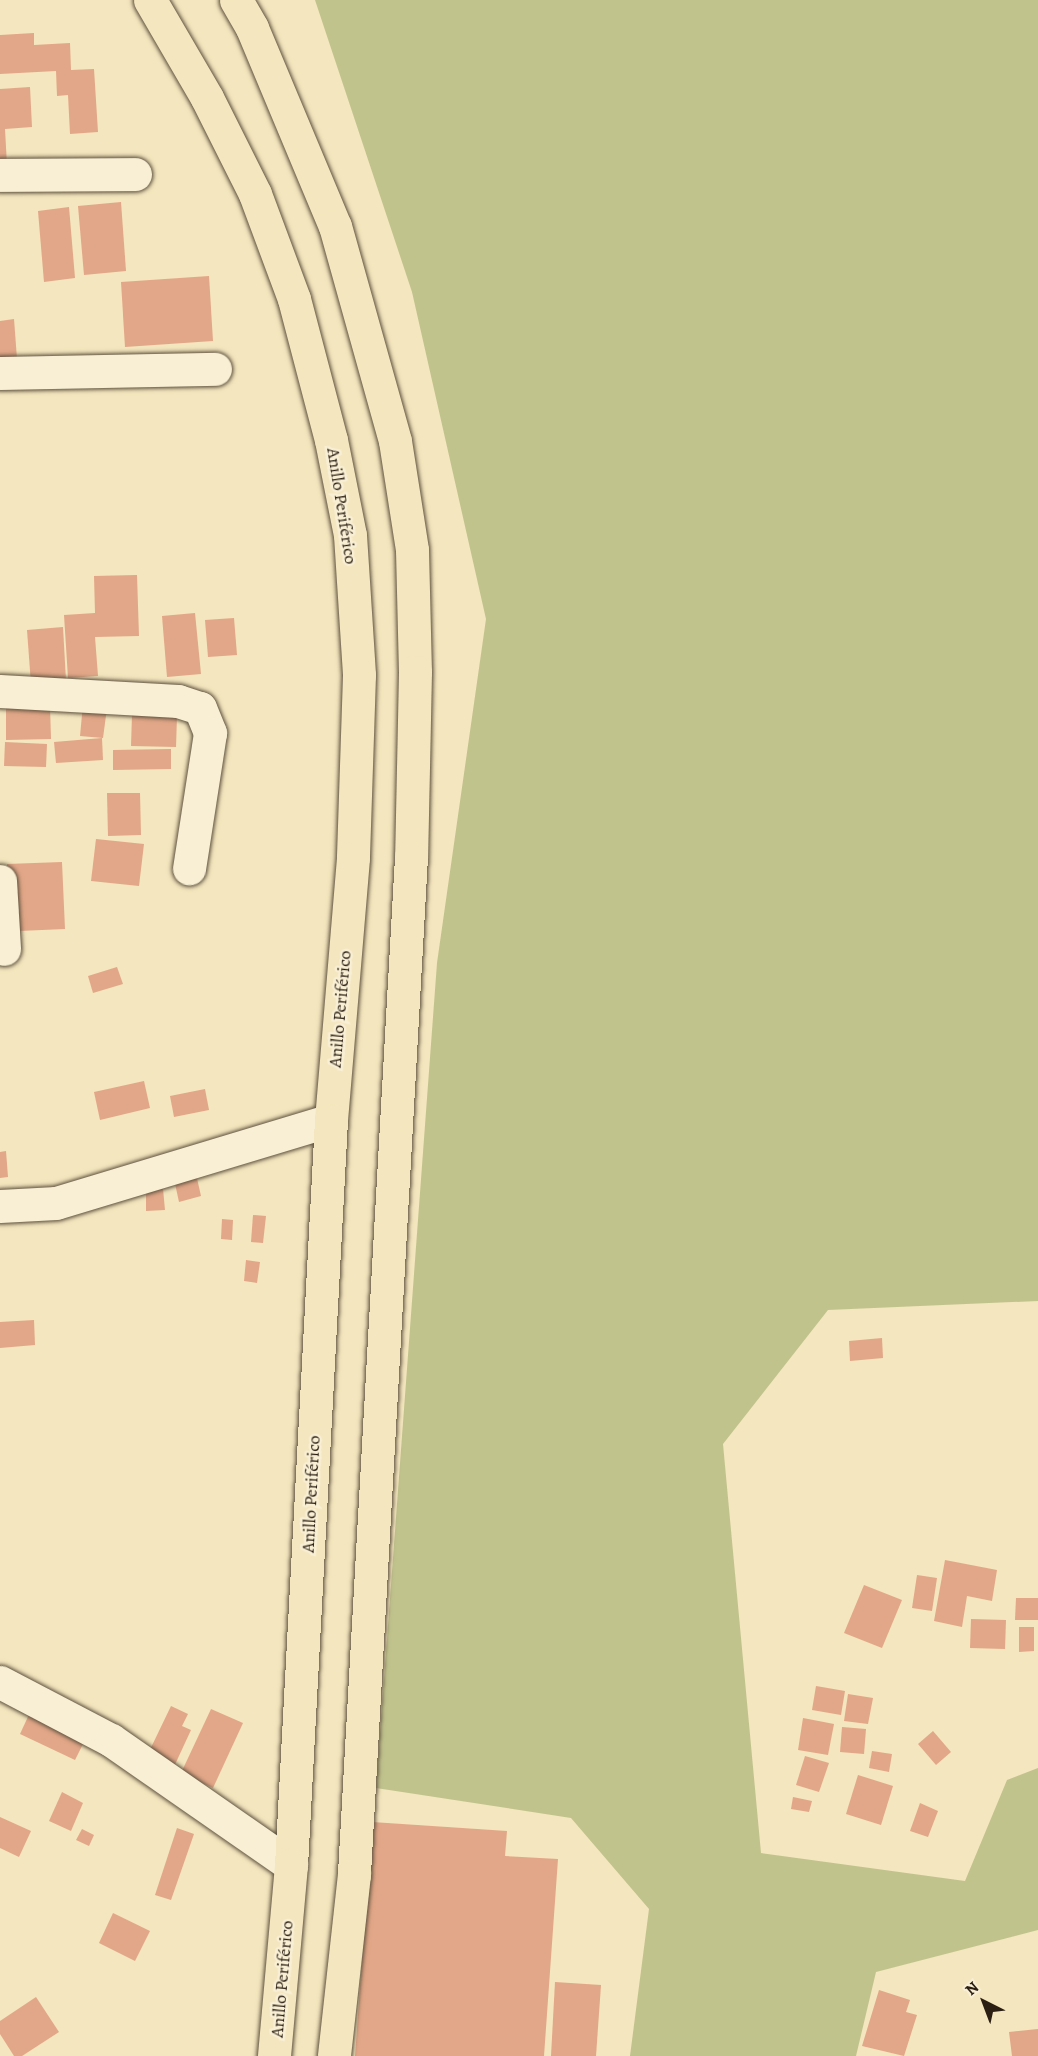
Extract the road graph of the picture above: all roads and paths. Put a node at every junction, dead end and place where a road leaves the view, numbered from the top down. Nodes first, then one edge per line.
1 (150, 0) edge
2 (236, 0) edge
3 (135, 174) dead end
4 (0, 175) edge
5 (215, 369) dead end
6 (0, 373) edge
7 (0, 692) edge
8 (189, 868) dead end
9 (0, 881) edge
10 (4, 949) dead end
11 (331, 1120) junction
12 (0, 1206) edge
13 (0, 1682) edge
14 (291, 1865) junction
15 (274, 2056) edge
16 (334, 2056) edge

1 - 11 highway, Anillo Periférico
2 - 16 highway
3 - 4 street
5 - 6 street
7 - 8 street
9 - 10 street
11 - 12 street
11 - 14 highway, Anillo Periférico
13 - 14 street
14 - 15 highway, Anillo Periférico

